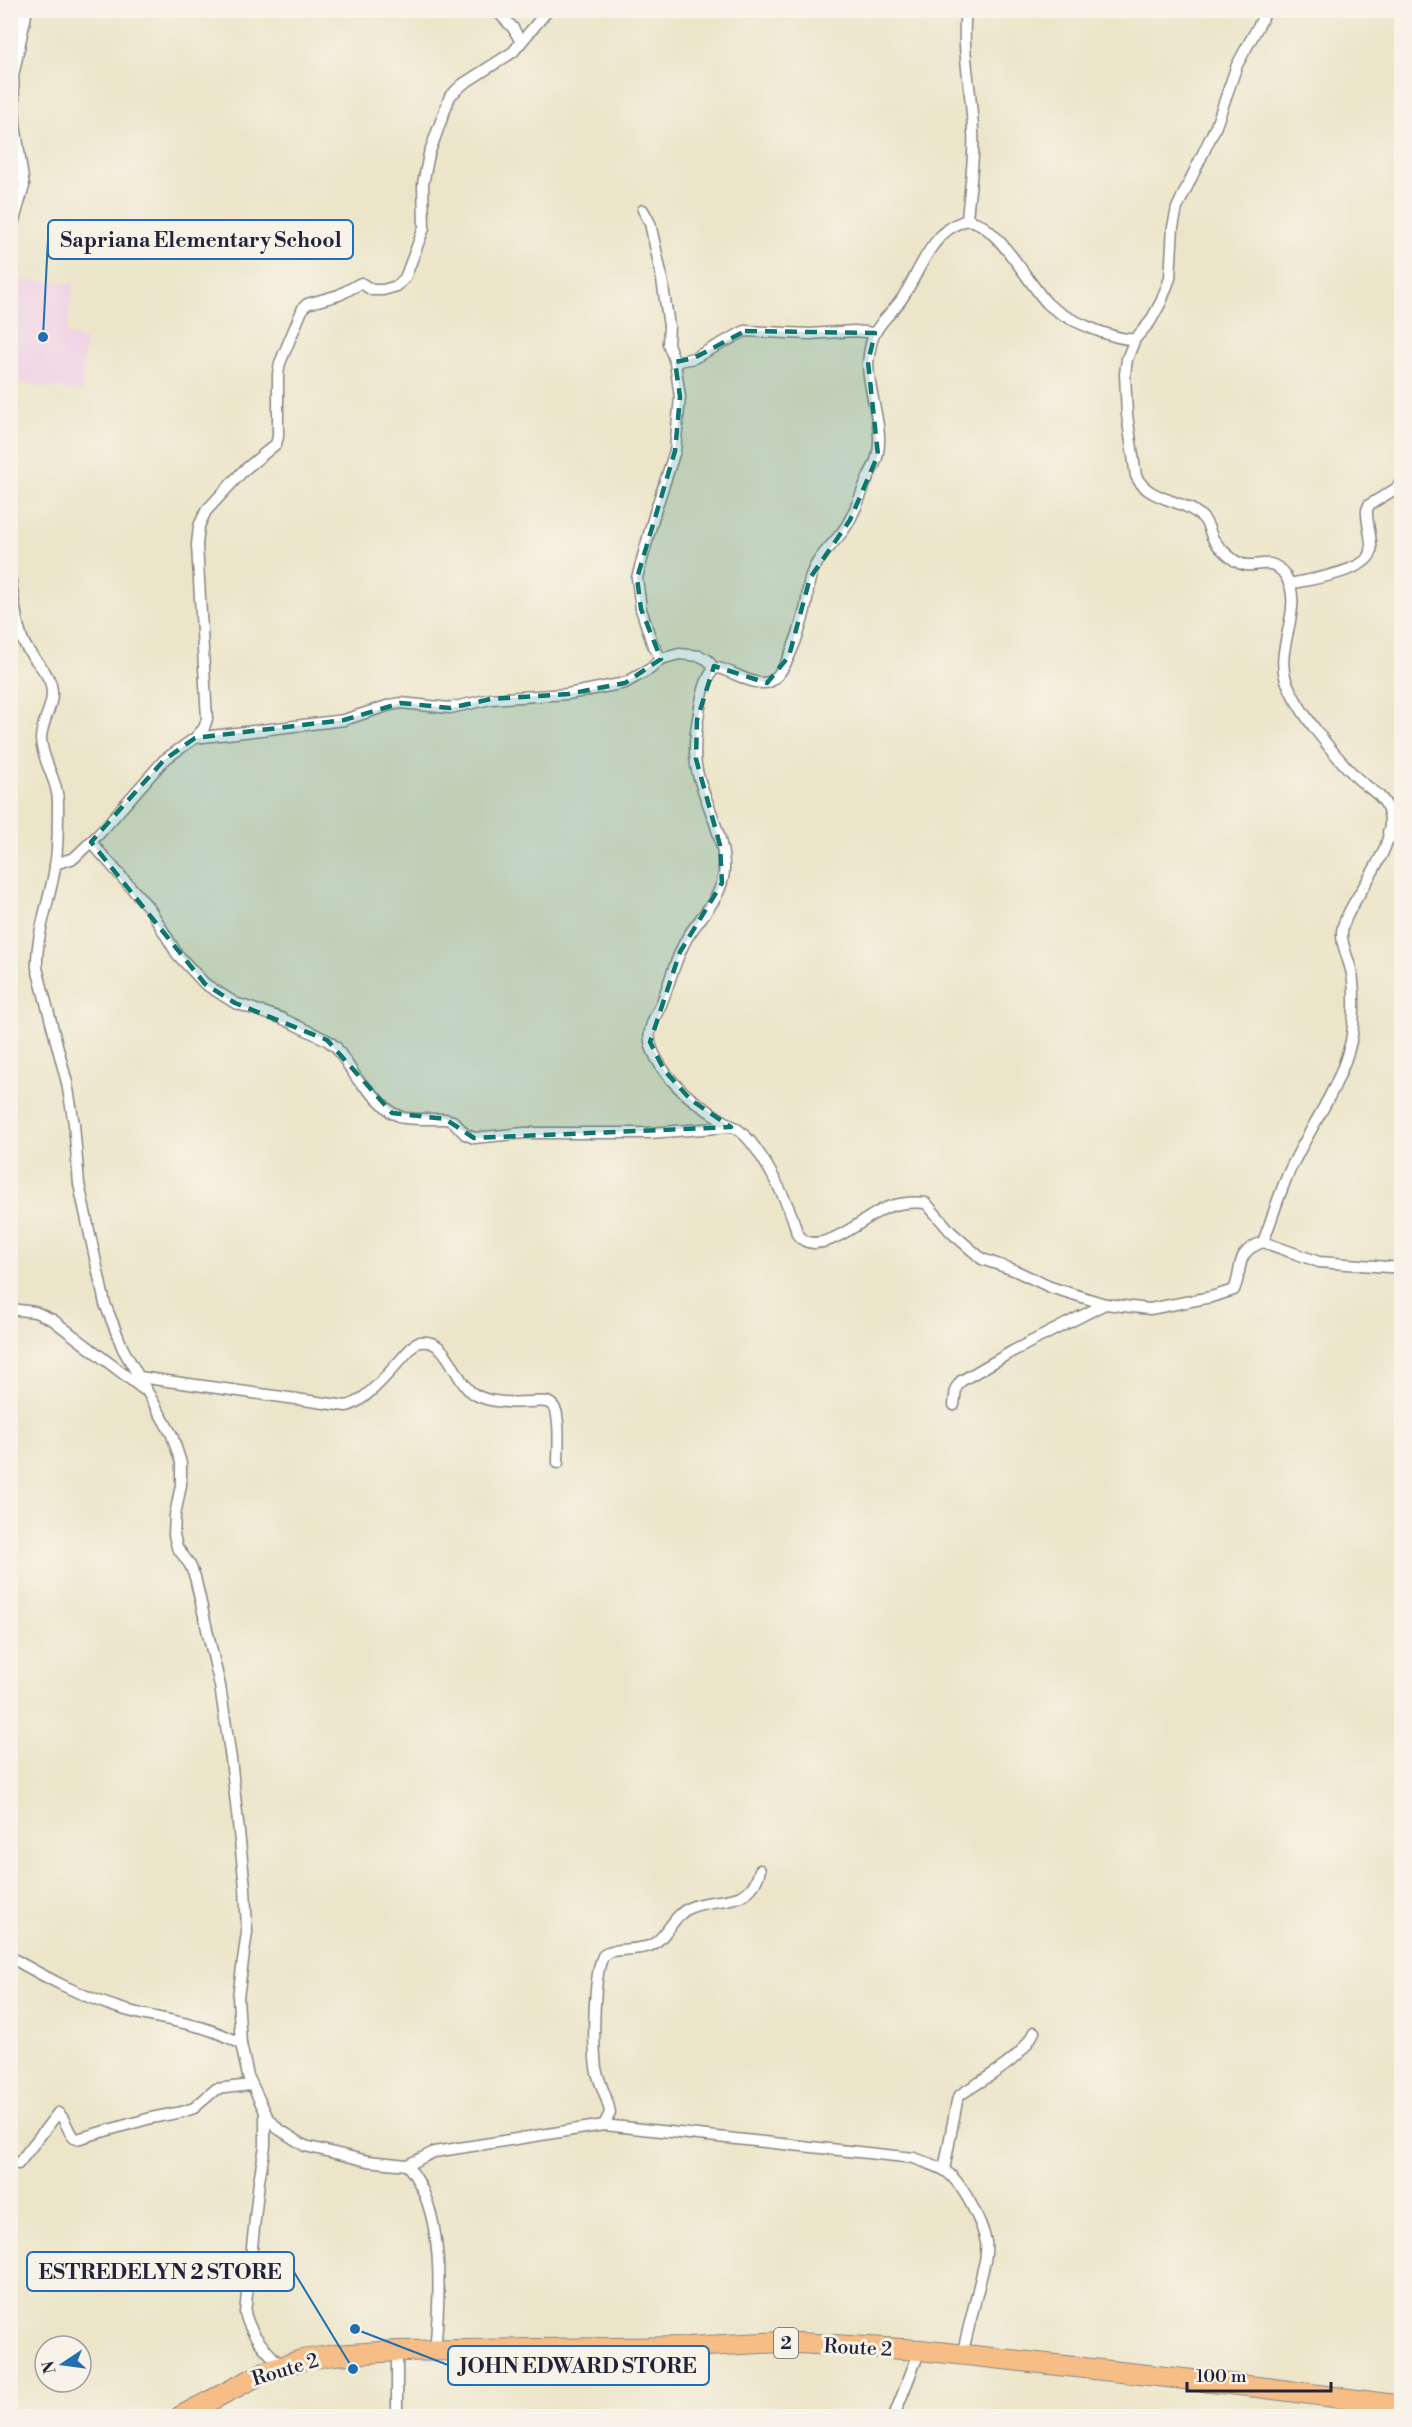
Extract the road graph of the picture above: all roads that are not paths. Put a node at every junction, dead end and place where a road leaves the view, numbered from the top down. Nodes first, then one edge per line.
1 (27, 10) edge
2 (496, 10) edge
3 (548, 10) edge
4 (966, 10) edge
5 (1267, 10) edge
6 (10, 14) edge
7 (24, 22) junction
8 (521, 42) junction
9 (643, 210) dead end
10 (967, 220) junction
11 (10, 234) edge
12 (875, 333) junction
13 (1135, 339) junction
14 (675, 362) junction
15 (1401, 480) edge
16 (10, 576) edge
17 (1289, 584) junction
18 (662, 659) junction
19 (714, 669) junction
20 (195, 738) junction
21 (1388, 832) junction
22 (91, 842) junction
23 (1401, 844) edge
24 (55, 864) junction
25 (731, 1127) junction
26 (1263, 1242) junction
27 (1401, 1268) edge
28 (1105, 1304) junction
29 (10, 1309) edge
30 (139, 1377) junction
31 (147, 1393) junction
32 (954, 1405) dead end
33 (558, 1462) dead end
34 (760, 1870) dead end
35 (10, 1958) edge
36 (1034, 2032) dead end
37 (241, 2044) junction
38 (251, 2085) junction
39 (265, 2111) junction
40 (604, 2126) junction
41 (18, 2164) dead end
42 (407, 2164) junction
43 (944, 2170) junction
44 (920, 2350) junction
45 (398, 2351) junction
46 (435, 2352) junction
47 (962, 2355) junction
48 (281, 2366) junction
49 (1401, 2406) edge
50 (181, 2416) edge
51 (397, 2416) edge
52 (894, 2416) edge

1 - 7 street
2 - 8 street
3 - 8 street
4 - 10 street
5 - 13 street
6 - 7 street
7 - 11 street
8 - 20 street
9 - 14 street
10 - 12 street
10 - 13 street
12 - 14 street
12 - 19 street
13 - 17 street
14 - 18 street
15 - 17 street
16 - 24 street
17 - 21 street
18 - 19 street
18 - 20 street
19 - 25 street
20 - 22 street
21 - 23 street
21 - 26 street
22 - 24 street
22 - 25 street
24 - 30 street
25 - 28 street
26 - 27 street
26 - 28 street
28 - 32 street
29 - 31 street
30 - 31 street
30 - 33 street
31 - 37 street
34 - 40 street
35 - 37 street
36 - 43 street
37 - 38 street
38 - 39 street
38 - 41 street
39 - 42 street
39 - 48 street
40 - 42 street
40 - 43 street
42 - 46 street
43 - 47 street
44 - 46 highway, Route 2 / 2
44 - 47 highway, Route 2 / 2
44 - 52 street
45 - 46 highway, Route 2 / 2
45 - 48 highway, Route 2 / 2
45 - 51 street
47 - 49 highway, Route 2 / 2
48 - 50 highway, Route 2 / 2

